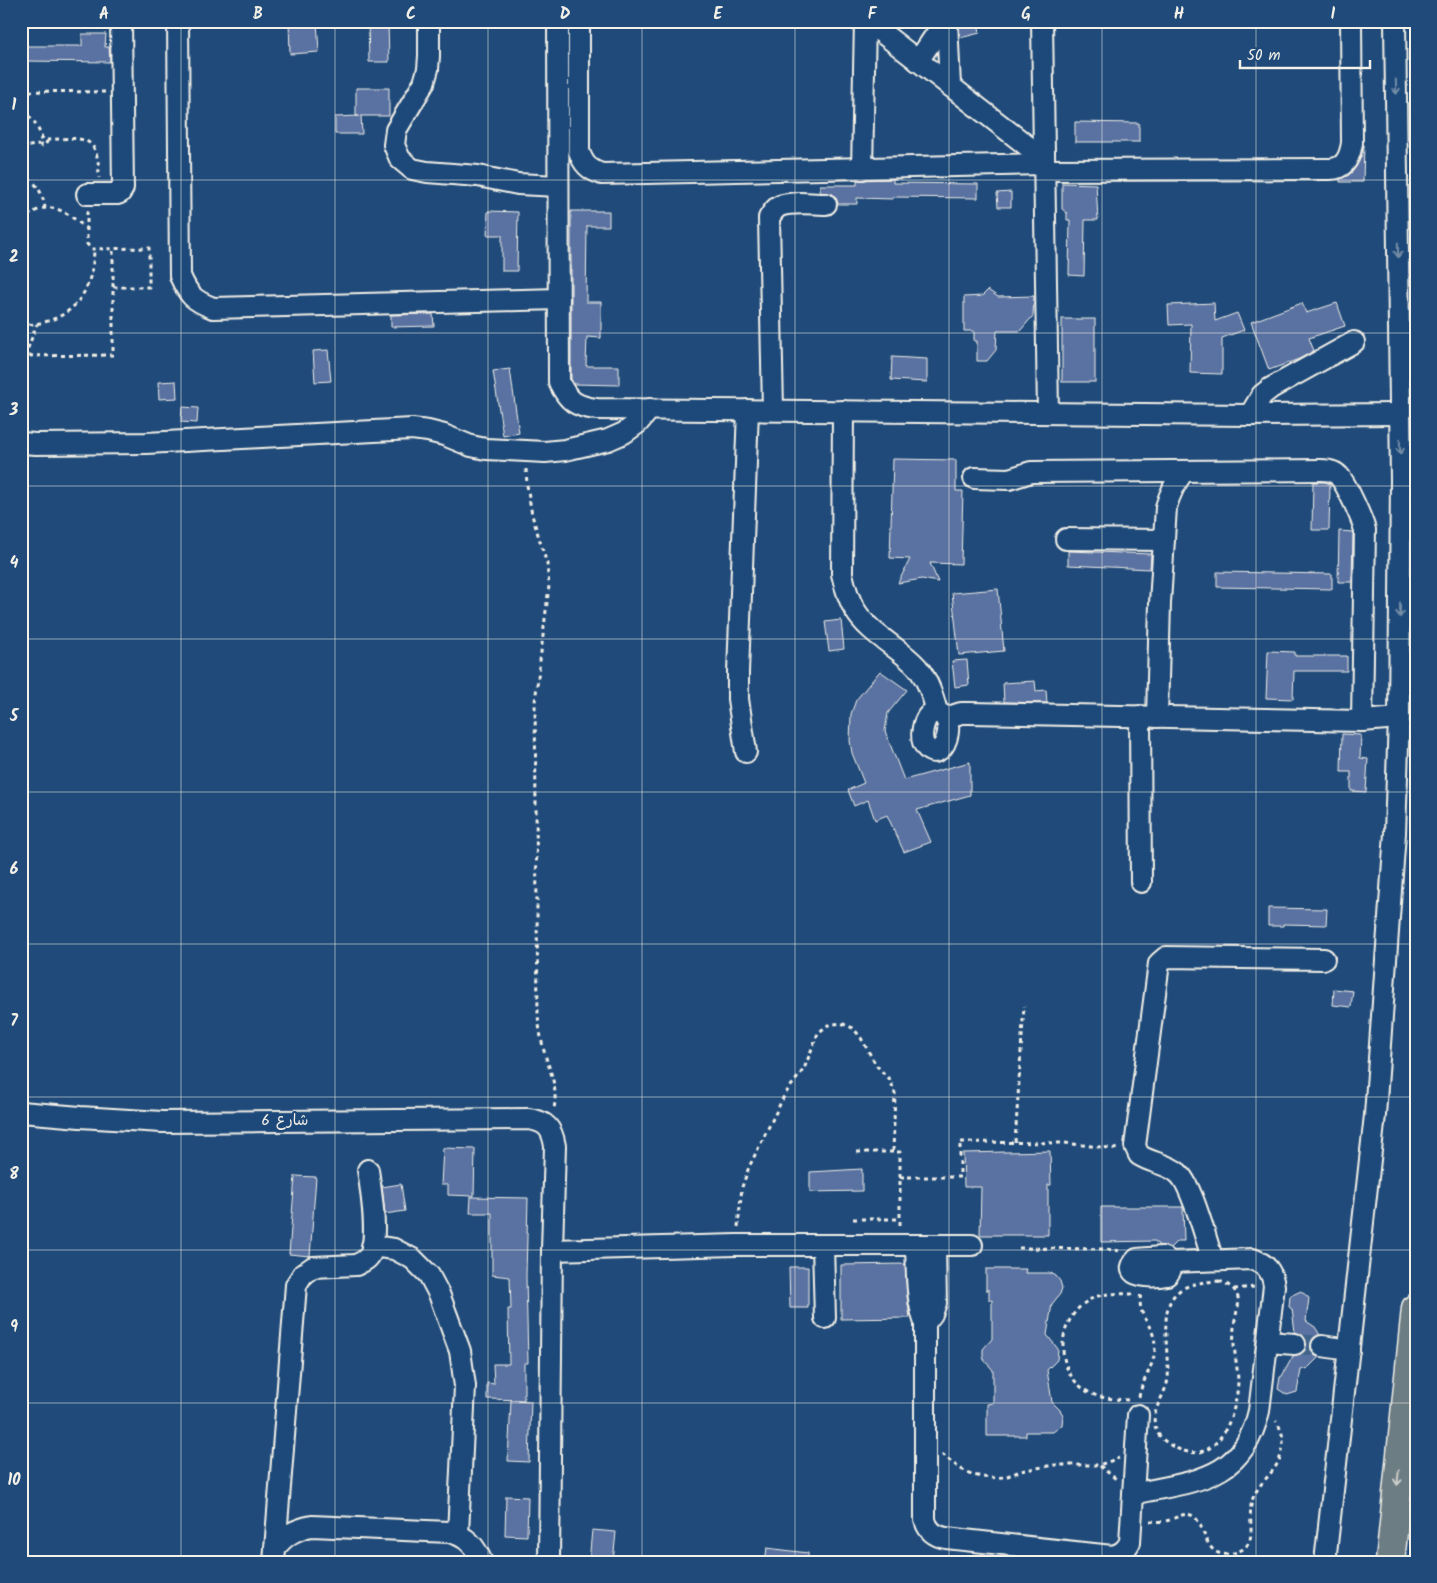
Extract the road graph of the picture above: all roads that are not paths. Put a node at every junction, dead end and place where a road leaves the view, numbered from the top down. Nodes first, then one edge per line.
1 (121, 21) edge
2 (178, 21) edge
3 (429, 21) edge
4 (558, 21) edge
5 (579, 21) edge
6 (866, 21) edge
7 (946, 21) edge
8 (1042, 21) edge
9 (1351, 21) edge
10 (1395, 21) edge
11 (918, 61) junction
12 (950, 86) junction
13 (1044, 165) junction
14 (862, 169) junction
15 (558, 186) junction
16 (93, 194) road end
17 (826, 204) dead end
18 (559, 299) junction
19 (1354, 342) dead end
20 (650, 409) junction
21 (748, 410) junction
22 (773, 410) junction
23 (843, 411) junction
24 (1048, 413) junction
25 (1400, 414) junction
26 (1250, 415) junction
27 (21, 443) edge
28 (1183, 472) junction
29 (974, 478) dead end
30 (1066, 539) dead end
31 (1164, 540) junction
32 (1148, 717) junction
33 (1400, 718) junction
34 (1362, 721) junction
35 (746, 752) dead end
36 (1140, 882) dead end
37 (1324, 960) dead end
38 (21, 1112) edge
39 (368, 1170) dead end
40 (819, 1245) junction
41 (917, 1245) junction
42 (972, 1245) dead end
43 (372, 1246) junction
44 (552, 1250) junction
45 (1213, 1260) junction
46 (1140, 1276) road end
47 (1416, 1308) edge
48 (821, 1317) dead end
49 (1268, 1342) junction
50 (1295, 1344) tunnel mouth
51 (1322, 1346) tunnel mouth
52 (1349, 1350) junction
53 (1138, 1408) road end
54 (1133, 1494) junction
55 (458, 1534) junction
56 (274, 1555) edge
57 (482, 1562) edge
58 (549, 1562) edge
59 (1325, 1562) edge
60 (1390, 1562) edge

1 - 16 street
2 - 18 street
3 - 15 street
4 - 15 street
5 - 14 street
6 - 11 street
6 - 14 street
7 - 11 street
7 - 12 street
8 - 13 street
9 - 13 street
10 -> 25 street
11 - 12 street
12 - 13 street
13 - 14 street
13 - 24 street
15 - 18 street
17 - 22 street
18 - 20 street
19 - 26 street
20 - 21 street
20 - 27 street
21 - 22 street
21 - 35 street
22 - 23 street
23 - 24 street
23 - 32 street
24 - 26 street
25 - 26 street
25 -> 33 street
28 - 29 street
28 - 31 street
28 - 34 street
30 - 31 street
31 - 32 street
32 - 34 street
32 - 36 street
33 - 34 street
33 - 52 street
37 - 45 street
38 - 44 street, شارع 6
39 - 43 street
40 - 41 street
40 - 44 street
40 - 48 street
41 - 42 street
41 - 54 street
43 - 55 street
43 - 56 street
44 - 58 street
45 - 46 street
45 - 49 street
47 -> 60 highway
49 - 50 street
49 - 54 street
51 - 52 street
52 - 59 street
53 - 54 street
55 - 56 street
55 - 57 street

